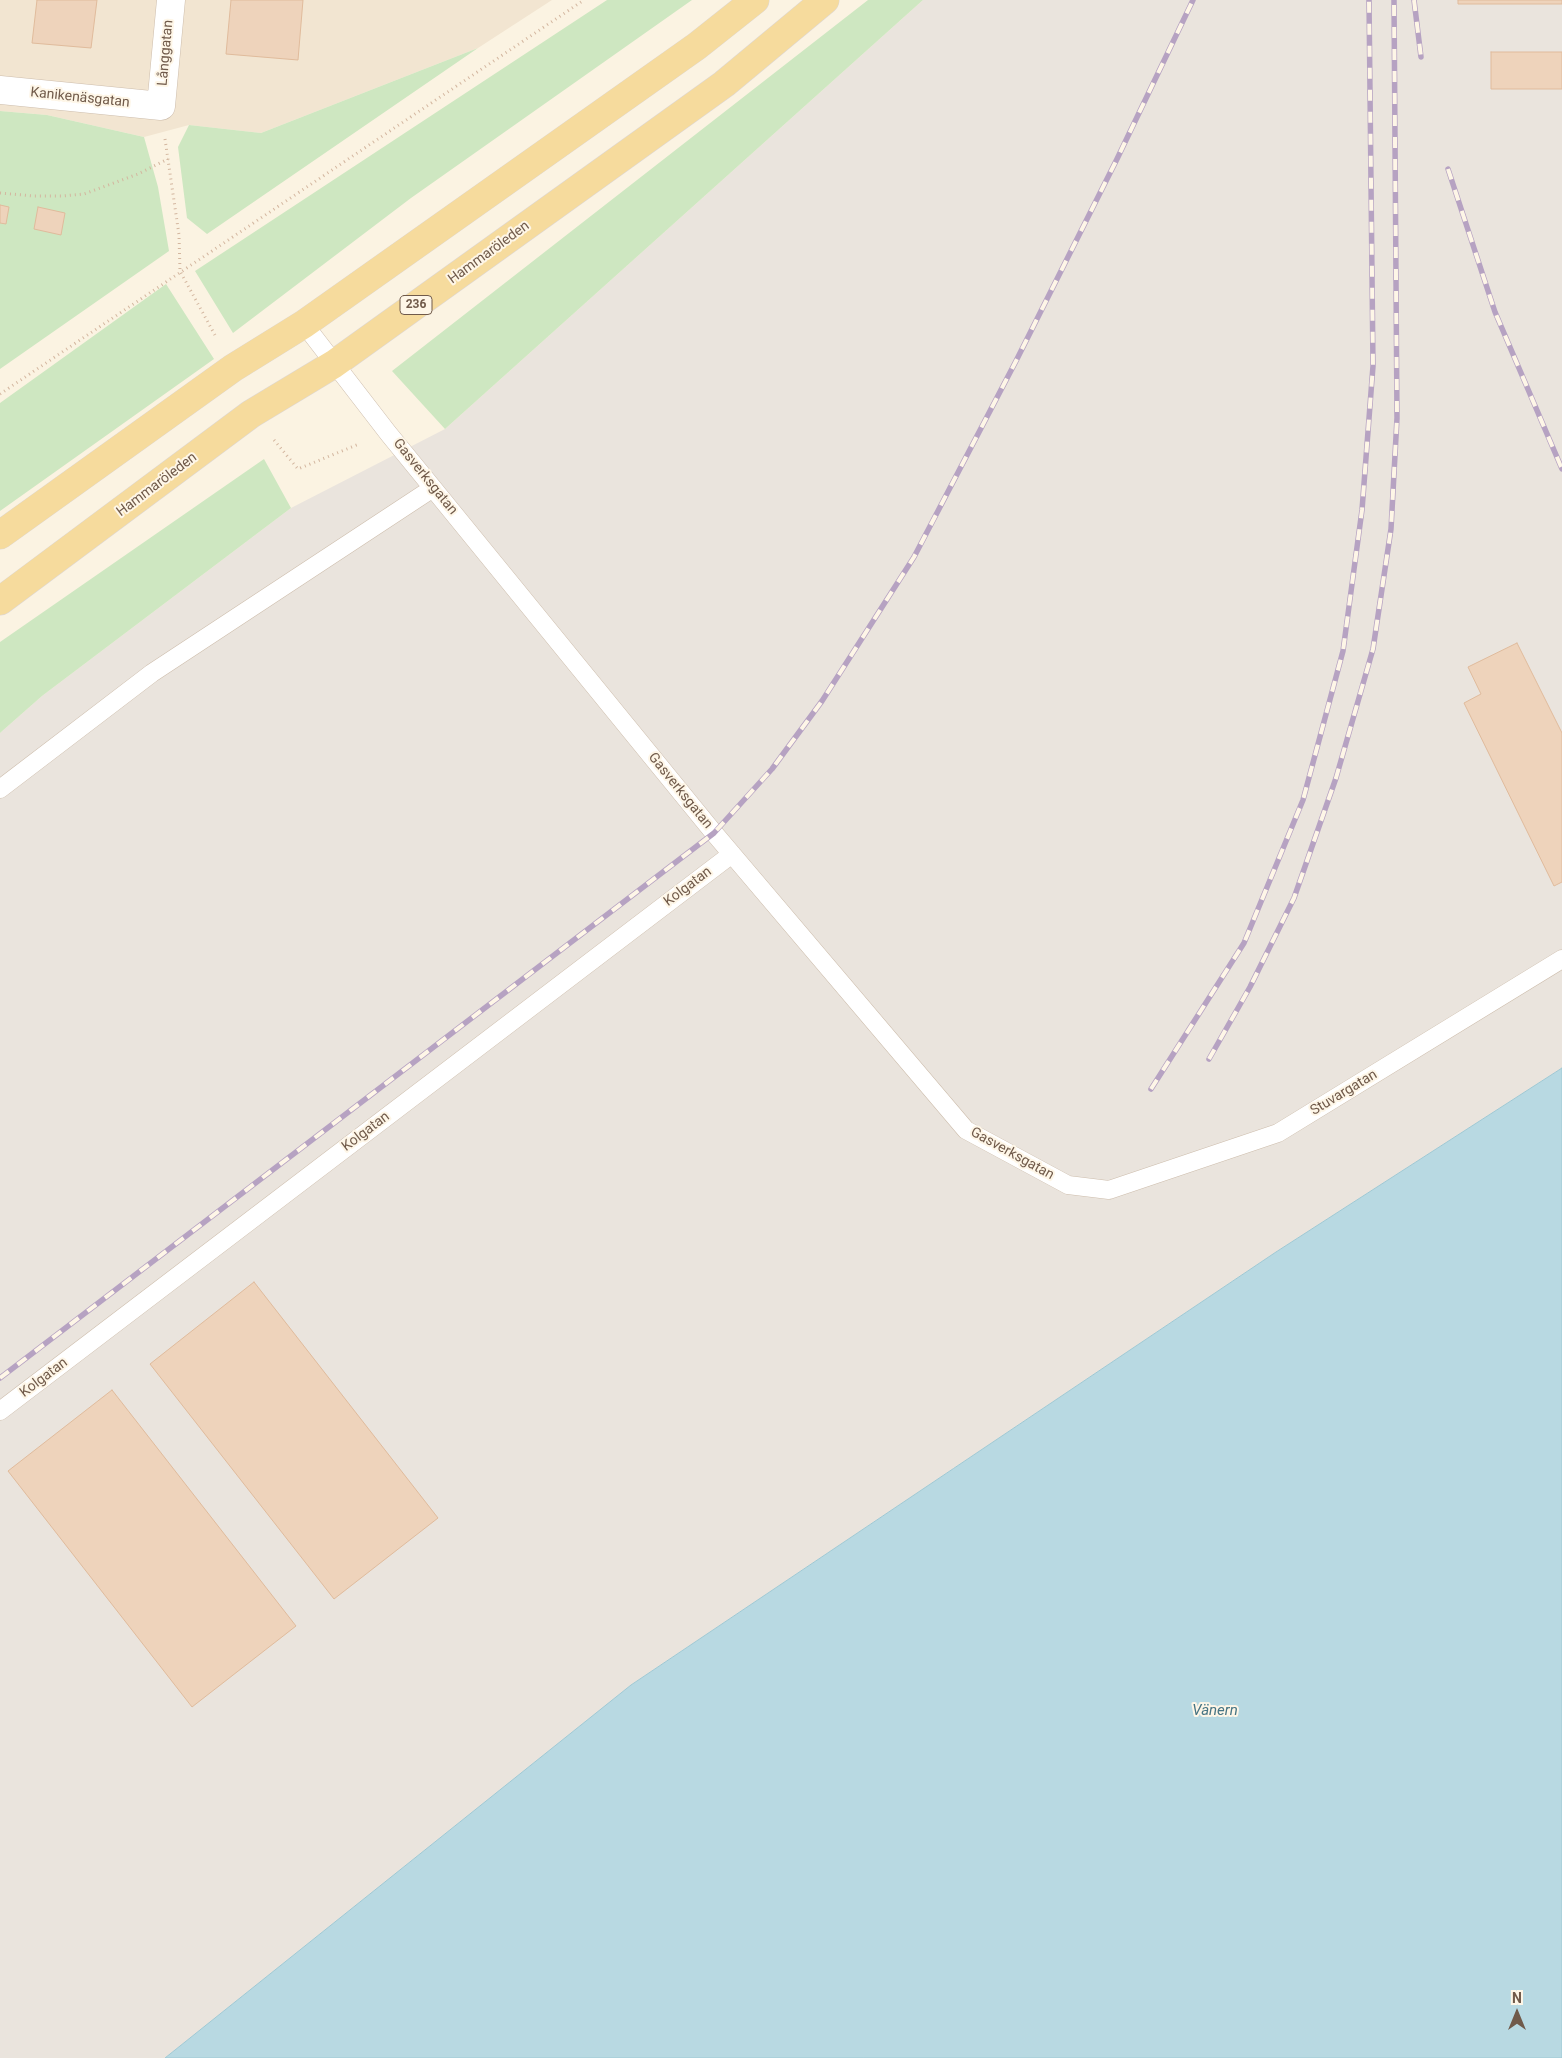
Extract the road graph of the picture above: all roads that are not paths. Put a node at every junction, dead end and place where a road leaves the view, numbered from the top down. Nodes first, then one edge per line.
1 (171, 0) edge
2 (755, 0) edge
3 (825, 0) edge
4 (0, 90) edge
5 (161, 106) joint
6 (304, 324) junction
7 (334, 364) junction
8 (433, 488) junction
9 (0, 535) edge
10 (0, 601) edge
11 (0, 790) edge
12 (732, 854) junction
13 (1562, 959) edge
14 (1109, 1190) joint
15 (0, 1411) edge

1 - 5 street, Långgatan
2 - 6 main road
3 - 7 main road, Hammaröleden / 236
4 - 5 street, Kanikenäsgatan
6 - 7 lane, Gasverksgatan
6 - 9 main road
7 - 8 lane, Gasverksgatan
7 - 10 main road, Hammaröleden / 236
8 - 11 lane
8 - 12 lane, Gasverksgatan
12 - 14 lane, Gasverksgatan
12 - 15 lane, Kolgatan
13 - 14 lane, Stuvargatan

